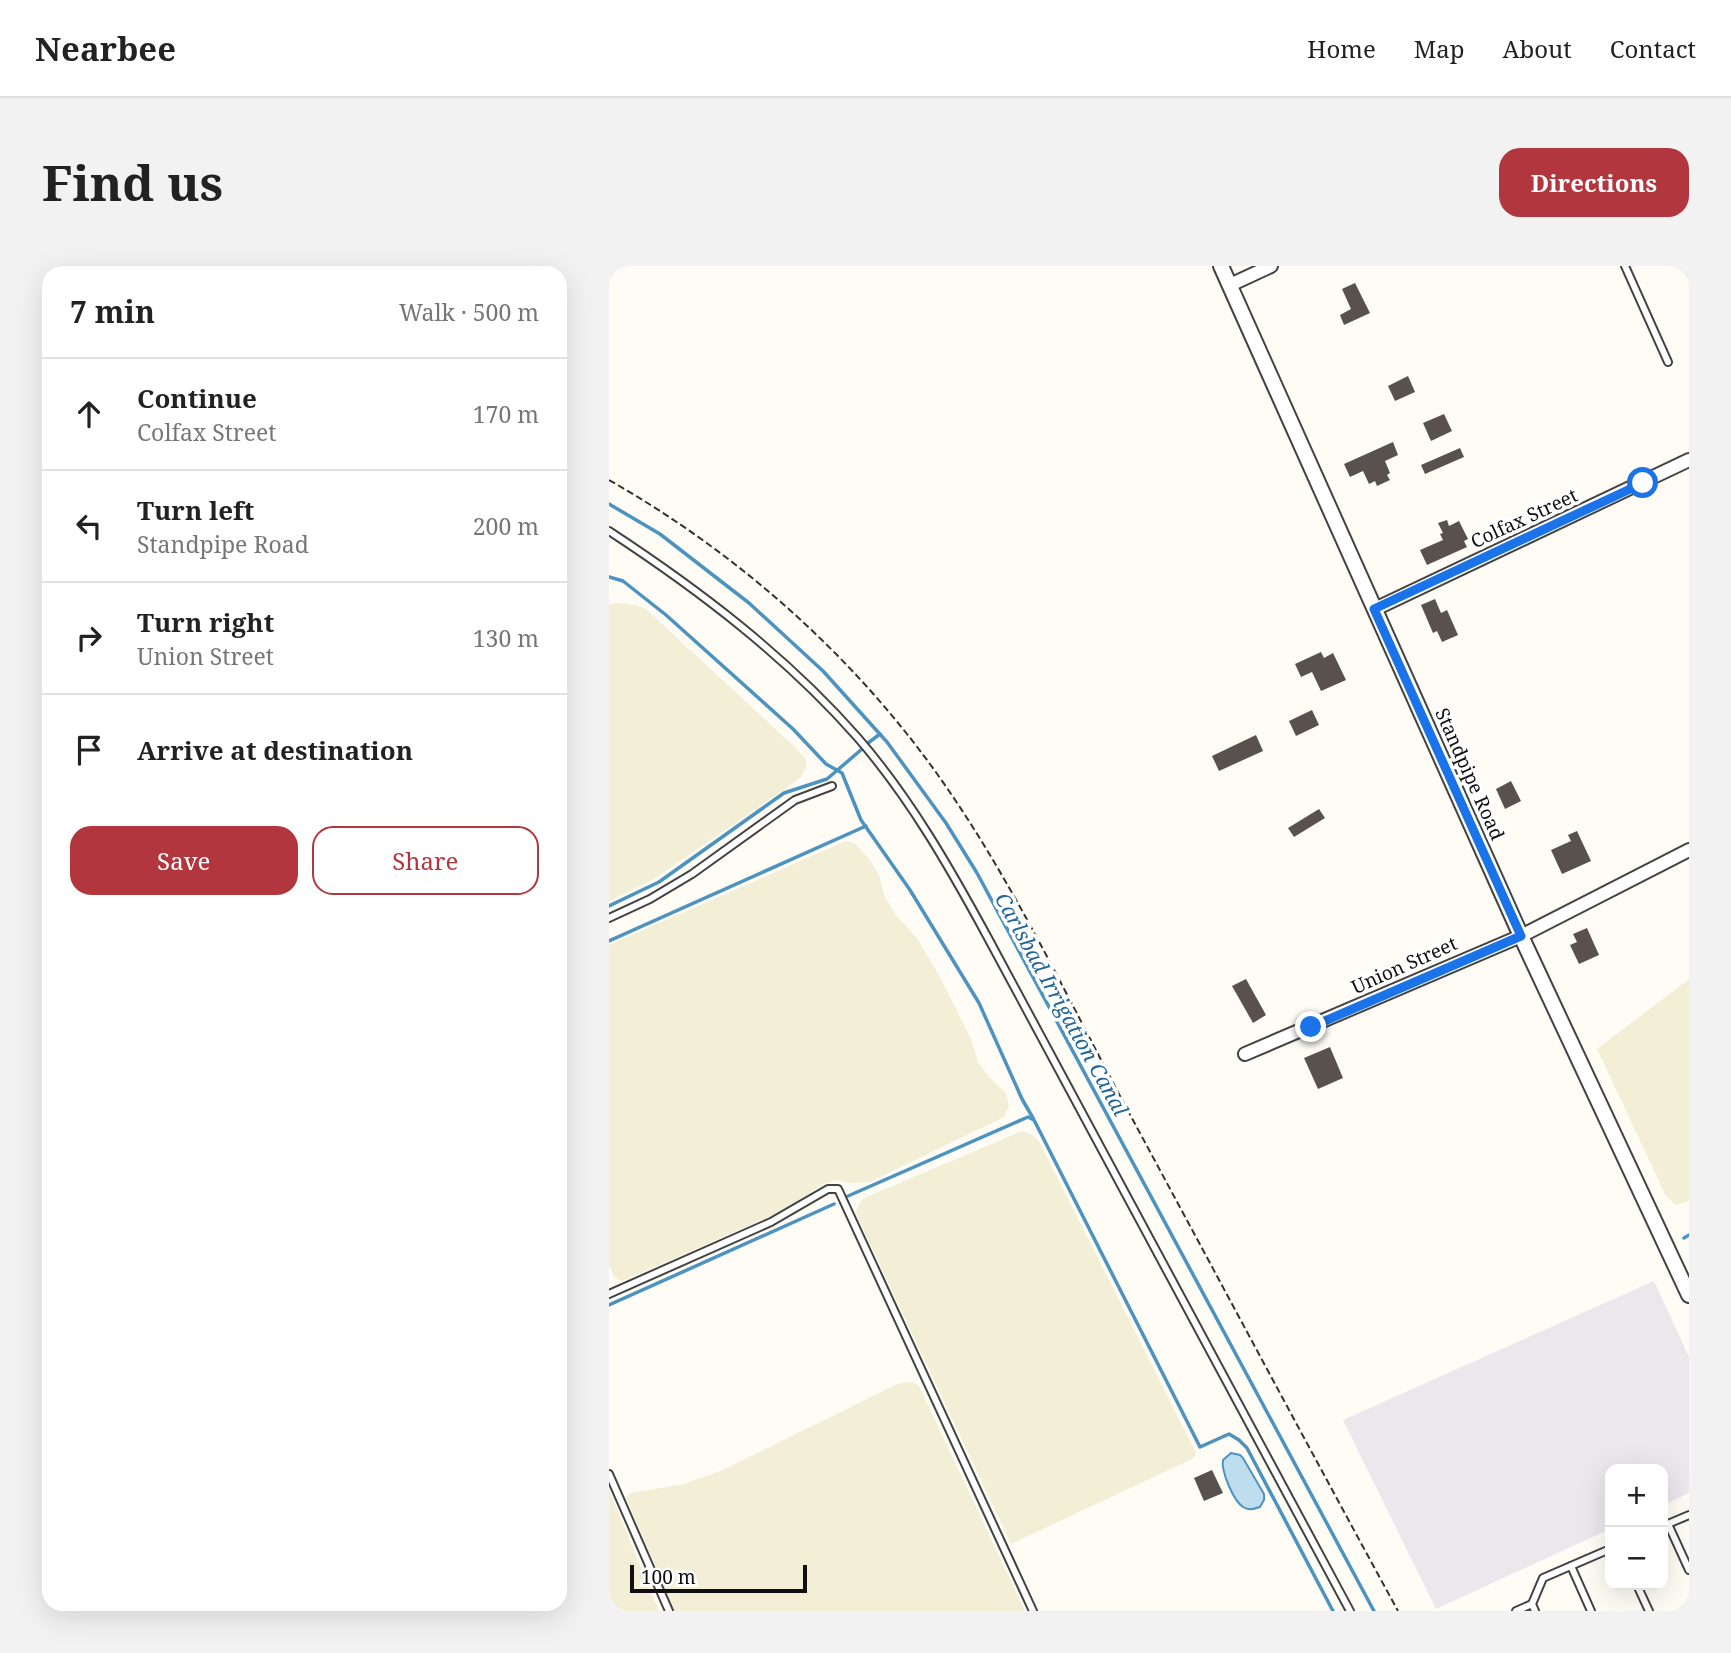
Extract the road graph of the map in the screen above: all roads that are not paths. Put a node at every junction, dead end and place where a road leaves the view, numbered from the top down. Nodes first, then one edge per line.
1 (1221, 266) edge
2 (1271, 266) edge
3 (1625, 266) edge
4 (1230, 285) junction
5 (1668, 362) dead end
6 (1689, 460) edge
7 (609, 531) edge
8 (1374, 609) junction
9 (832, 786) dead end
10 (1689, 850) edge
11 (609, 918) edge
12 (1521, 936) junction
13 (1245, 1054) dead end
14 (609, 1294) edge
15 (1689, 1295) edge
16 (609, 1474) edge
17 (1689, 1514) edge
18 (1668, 1524) edge
19 (1667, 1527) edge
20 (1605, 1551) edge
21 (1571, 1566) junction
22 (1689, 1570) edge
23 (1640, 1590) edge
24 (1533, 1608) edge
25 (669, 1611) edge
26 (1033, 1611) edge
27 (1350, 1611) edge
28 (1516, 1611) edge
29 (1591, 1611) edge
30 (1650, 1611) edge

1 - 4 street, Standpipe Road
2 - 4 street
3 - 5 lane
4 - 8 street, Standpipe Road
6 - 8 street, Colfax Street
7 - 27 lane
8 - 12 street, Standpipe Road
9 - 11 lane
10 - 12 street, Union Street
12 - 13 street, Union Street
12 - 15 street, Standpipe Road
14 - 26 lane
16 - 25 lane
17 - 18 lane
19 - 22 lane
20 - 21 lane
21 - 24 lane
21 - 29 lane
23 - 30 lane
24 - 28 lane

